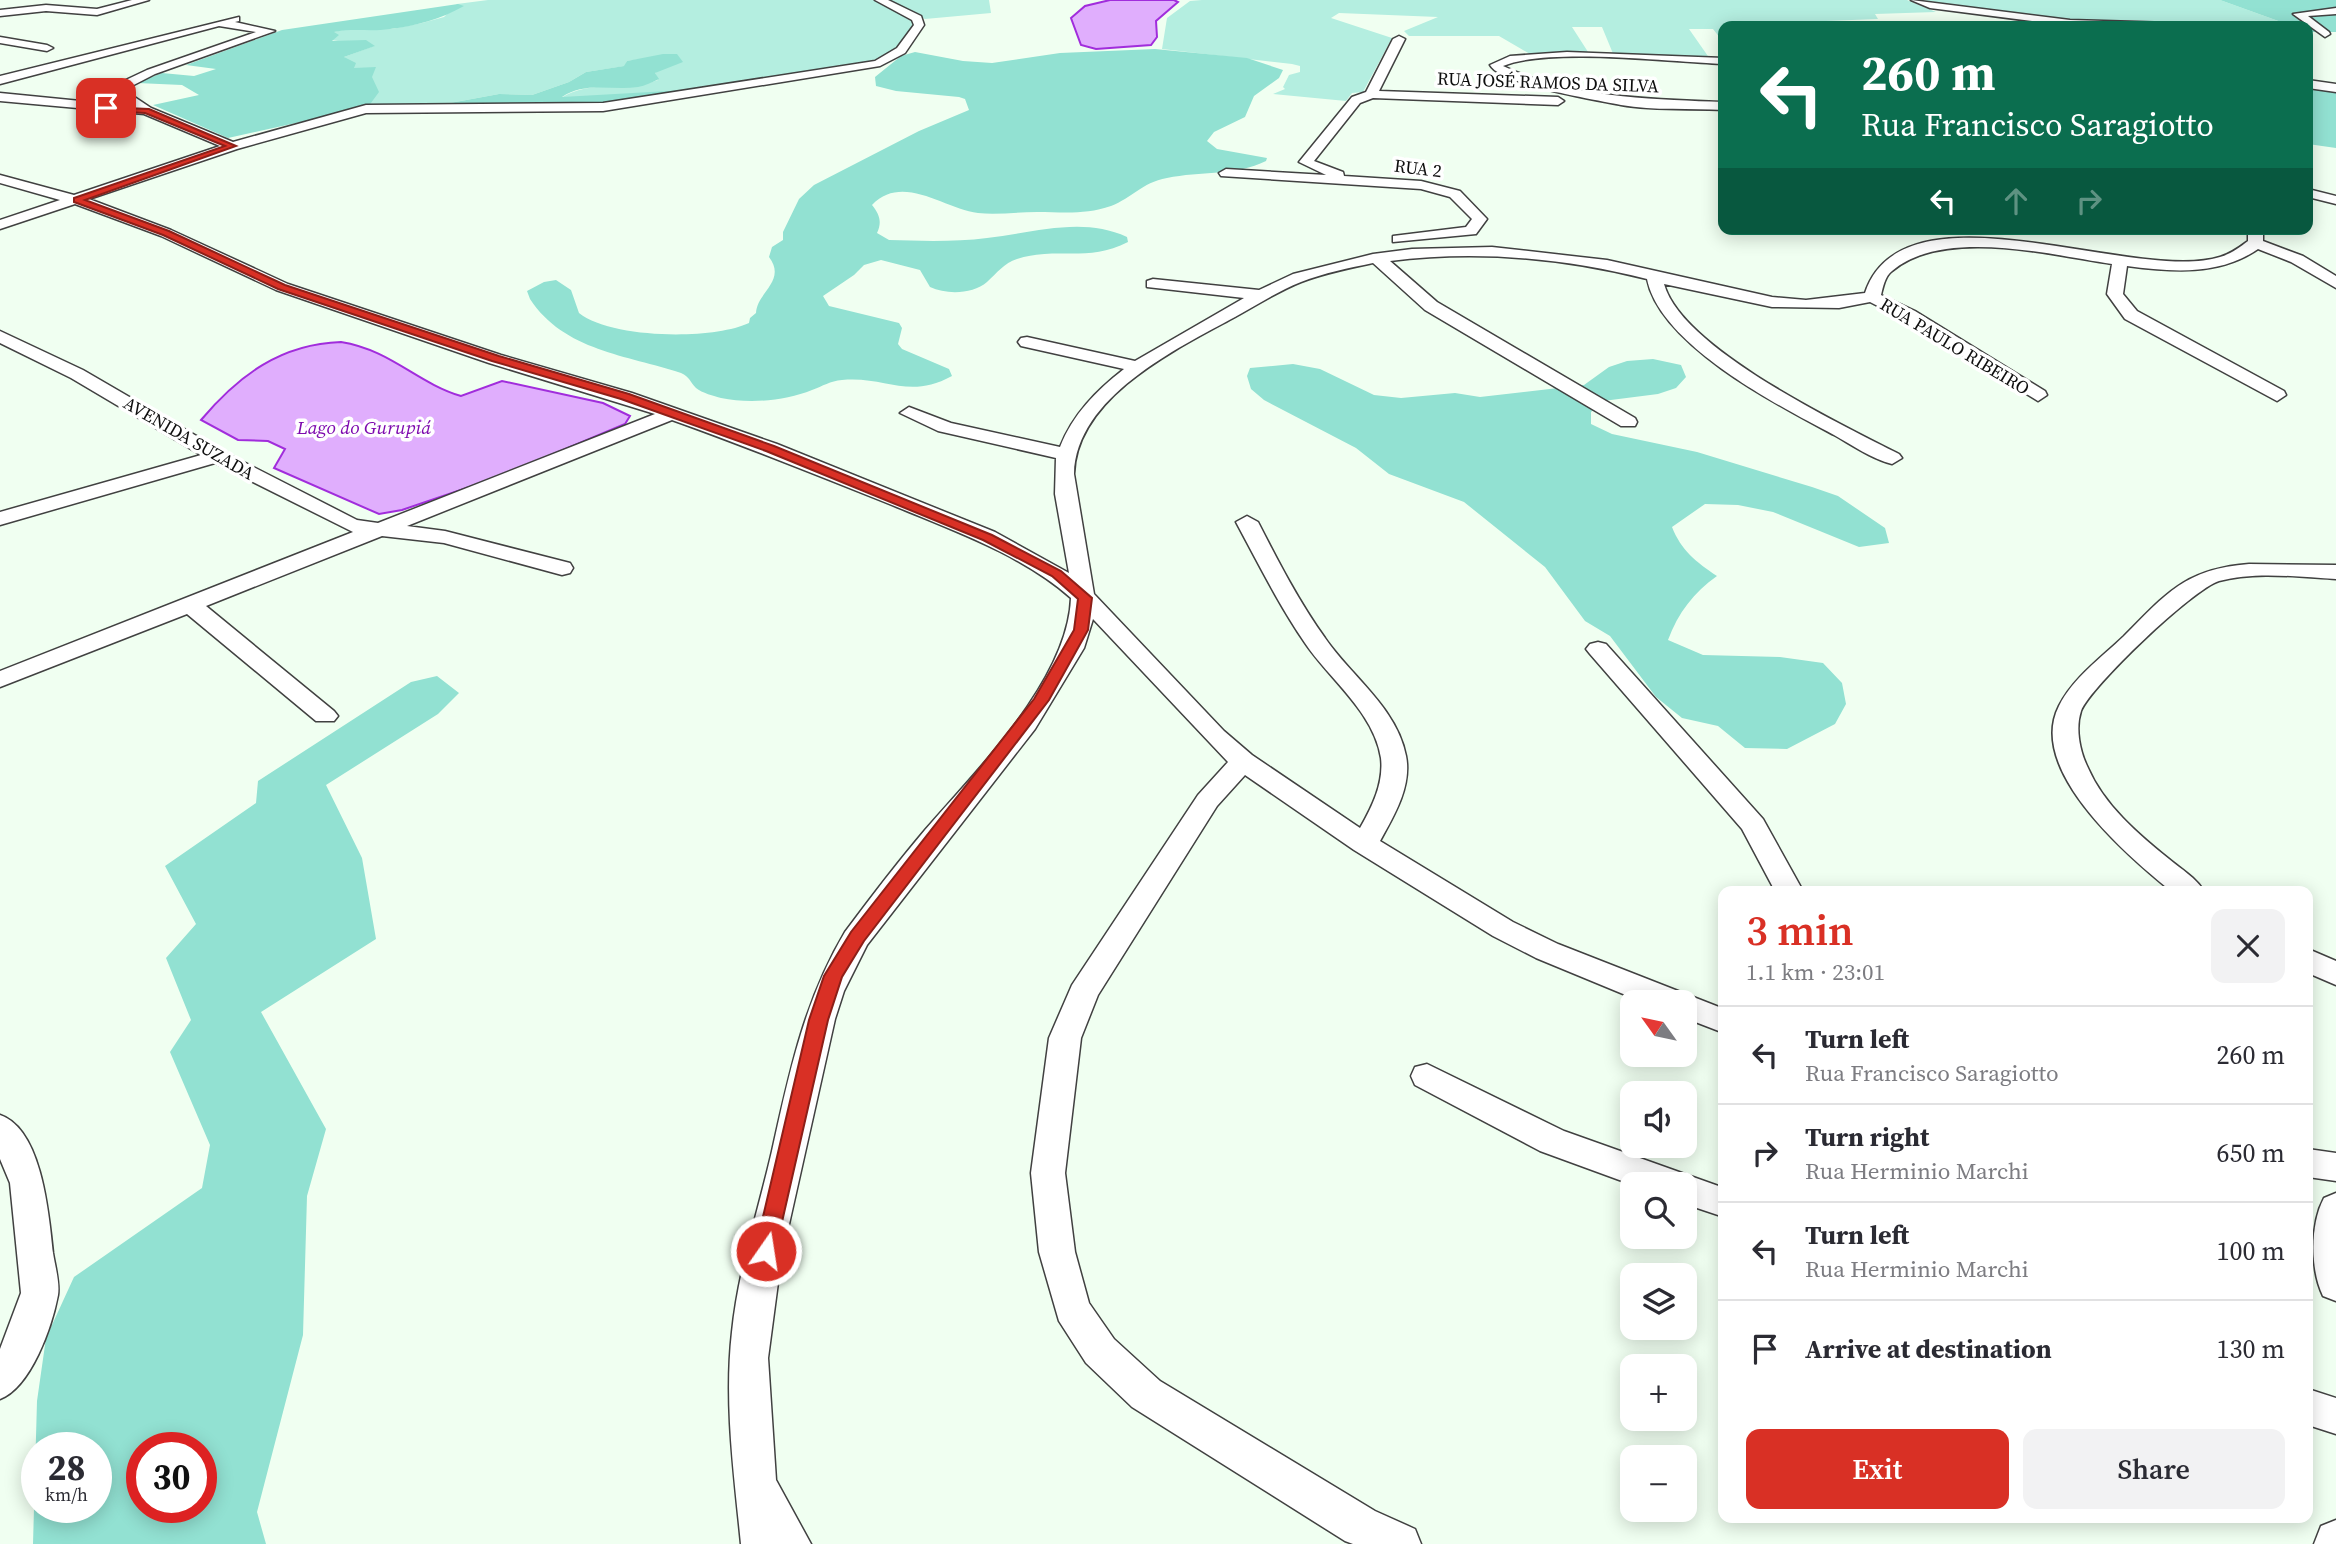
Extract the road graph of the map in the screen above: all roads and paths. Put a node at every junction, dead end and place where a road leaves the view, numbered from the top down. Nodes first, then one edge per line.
1 (73, 0) edge
2 (144, 0) edge
3 (880, 0) edge
4 (1916, 0) edge
5 (1930, 5) junction
6 (46, 8) junction
7 (2336, 10) edge
8 (0, 13) edge
9 (253, 14) dead end
10 (1951, 18) dead end
11 (2054, 21) edge
12 (2310, 21) edge
13 (219, 23) junction
14 (2313, 23) edge
15 (2331, 34) edge
16 (2313, 36) edge
17 (1399, 38) dead end
18 (2313, 38) edge
19 (0, 40) edge
20 (2336, 44) edge
21 (47, 48) dead end
22 (1718, 61) edge
23 (0, 80) edge
24 (2313, 85) edge
25 (2336, 88) edge
26 (117, 94) junction
27 (1371, 94) junction
28 (0, 97) edge
29 (1636, 101) junction
30 (1718, 106) edge
31 (92, 107) junction
32 (147, 111) junction
33 (232, 146) junction
34 (1226, 173) dead end
35 (0, 179) edge
36 (1371, 183) junction
37 (2313, 196) edge
38 (77, 200) junction
39 (2336, 200) edge
40 (0, 225) edge
41 (2256, 236) edge
42 (1378, 259) junction
43 (2120, 261) junction
44 (1297, 278) junction
45 (1654, 278) junction
46 (2336, 283) edge
47 (1153, 284) dead end
48 (1262, 295) junction
49 (1872, 297) junction
50 (0, 335) edge
51 (1027, 342) dead end
52 (1137, 367) junction
53 (2038, 395) dead end
54 (2277, 395) dead end
55 (909, 413) dead end
56 (671, 414) junction
57 (1628, 422) dead end
58 (1066, 454) junction
59 (217, 456) junction
60 (1892, 458) dead end
61 (0, 519) edge
62 (1247, 522) dead end
63 (382, 530) junction
64 (562, 568) dead end
65 (2336, 572) edge
66 (1085, 598) junction
67 (190, 605) junction
68 (1598, 649) dead end
69 (0, 680) edge
70 (326, 716) dead end
71 (1243, 761) junction
72 (1364, 844) junction
73 (1786, 886) edge
74 (2184, 886) edge
75 (2313, 962) edge
76 (2336, 974) edge
77 (1645, 990) edge
78 (1698, 1011) edge
79 (1718, 1019) edge
80 (1427, 1076) dead end
81 (0, 1128) edge
82 (2313, 1164) edge
83 (2336, 1167) edge
84 (1636, 1172) edge
85 (1697, 1194) edge
86 (1718, 1201) edge
87 (2335, 1228) edge
88 (2336, 1285) edge
89 (0, 1381) edge
90 (2313, 1409) edge
91 (2336, 1416) edge
92 (755, 1483) junction
93 (762, 1544) edge
94 (790, 1544) edge
95 (1400, 1544) edge

1 - 6 street
2 - 6 street
3 - 33 street
4 - 5 street
5 - 10 street
5 - 11 street
6 - 8 street
7 - 12 street
9 - 13 street
13 - 23 street
13 - 26 street
14 - 15 street
15 - 16 street
17 - 27 street
18 - 20 street
19 - 21 street
22 - 29 street
24 - 25 street
26 - 31 street
26 - 32 street
27 - 29 street, RUA JOSÉ RAMOS DA SILVA
27 - 36 street
28 - 31 street
29 - 30 street, RUA JOSÉ RAMOS DA SILVA
31 - 32 street
32 - 33 street
33 - 38 street
34 - 36 street, RUA 2
35 - 38 street
36 - 44 street, RUA 2
37 - 39 street
38 - 40 street
38 - 56 street
41 - 43 street
41 - 46 street
42 - 44 street
42 - 45 street
42 - 57 street
43 - 49 street
43 - 54 street
44 - 48 street
45 - 49 street
45 - 60 street
47 - 48 street
48 - 52 street
49 - 53 street, RUA PAULO RIBEIRO
50 - 59 street, AVENIDA SUZADA
51 - 52 street
52 - 58 street
55 - 58 street
56 - 63 street
56 - 66 street
58 - 66 street
59 - 61 street
59 - 63 street, AVENIDA SUZADA
62 - 72 street
63 - 64 street
63 - 67 street
65 - 74 street
66 - 71 street
66 - 92 street
67 - 69 street
67 - 70 street
68 - 73 street
71 - 72 street
71 - 95 street
72 - 77 street
75 - 76 street
78 - 79 street
80 - 84 street
81 - 89 street
82 - 83 street
85 - 86 street
87 - 88 street
90 - 91 street
92 - 93 street
92 - 94 street

